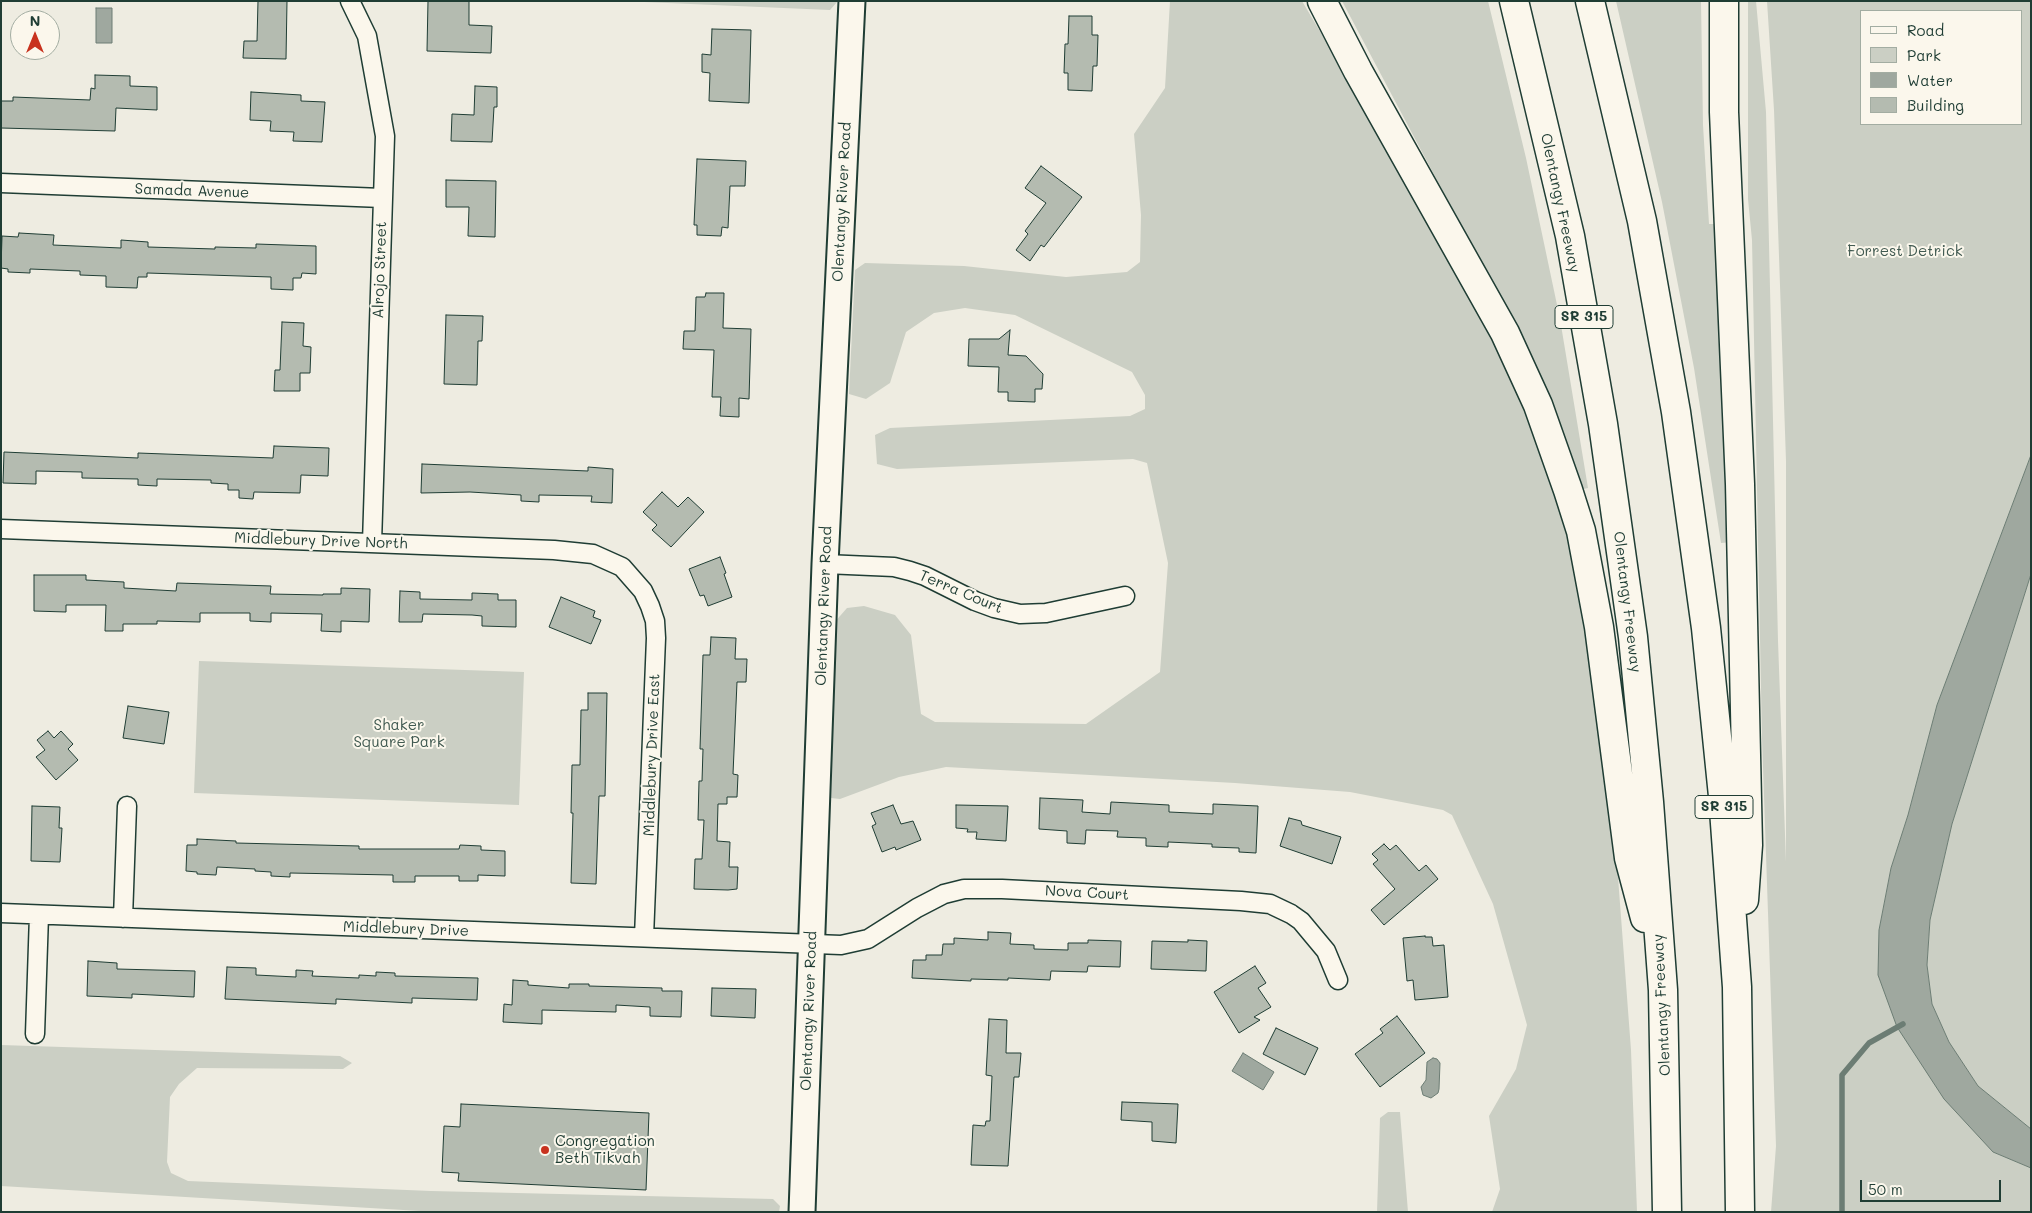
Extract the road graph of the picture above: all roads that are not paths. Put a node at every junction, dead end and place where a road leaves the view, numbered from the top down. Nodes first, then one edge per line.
1 (350, 1) edge
2 (852, 1) edge
3 (1322, 1) edge
4 (1514, 1) edge
5 (1590, 1) edge
6 (1724, 1) edge
7 (1, 183) edge
8 (382, 198) junction
9 (1, 529) edge
10 (372, 543) junction
11 (825, 564) junction
12 (633, 578) joint
13 (1125, 596) dead end
14 (127, 806) dead end
15 (1, 913) edge
16 (38, 914) junction
17 (122, 918) junction
18 (644, 938) junction
19 (811, 944) junction
20 (1338, 980) dead end
21 (1737, 986) junction
22 (1663, 990) junction
23 (35, 1034) dead end
24 (802, 1212) edge
25 (1666, 1212) edge
26 (1740, 1212) edge

1 - 8 street, Alrojo Street
2 - 11 main road, Olentangy River Road
3 - 22 highway
4 - 22 highway, Olentangy Freeway / SR 315
5 - 21 highway, SR 315
6 - 21 highway
7 - 8 street, Samada Avenue
8 - 10 street, Alrojo Street
9 - 10 street, Middlebury Drive North
10 - 12 street, Middlebury Drive North
11 - 13 street, Terra Court
11 - 19 main road, Olentangy River Road
12 - 18 street, Middlebury Drive East
14 - 17 street
15 - 16 street, Middlebury Drive
16 - 17 street, Middlebury Drive
16 - 23 street
17 - 18 street, Middlebury Drive
18 - 19 street, Middlebury Drive
19 - 20 street, Nova Court
19 - 24 main road, Olentangy River Road
21 - 26 highway, SR 315
22 - 25 highway, Olentangy Freeway / SR 315

